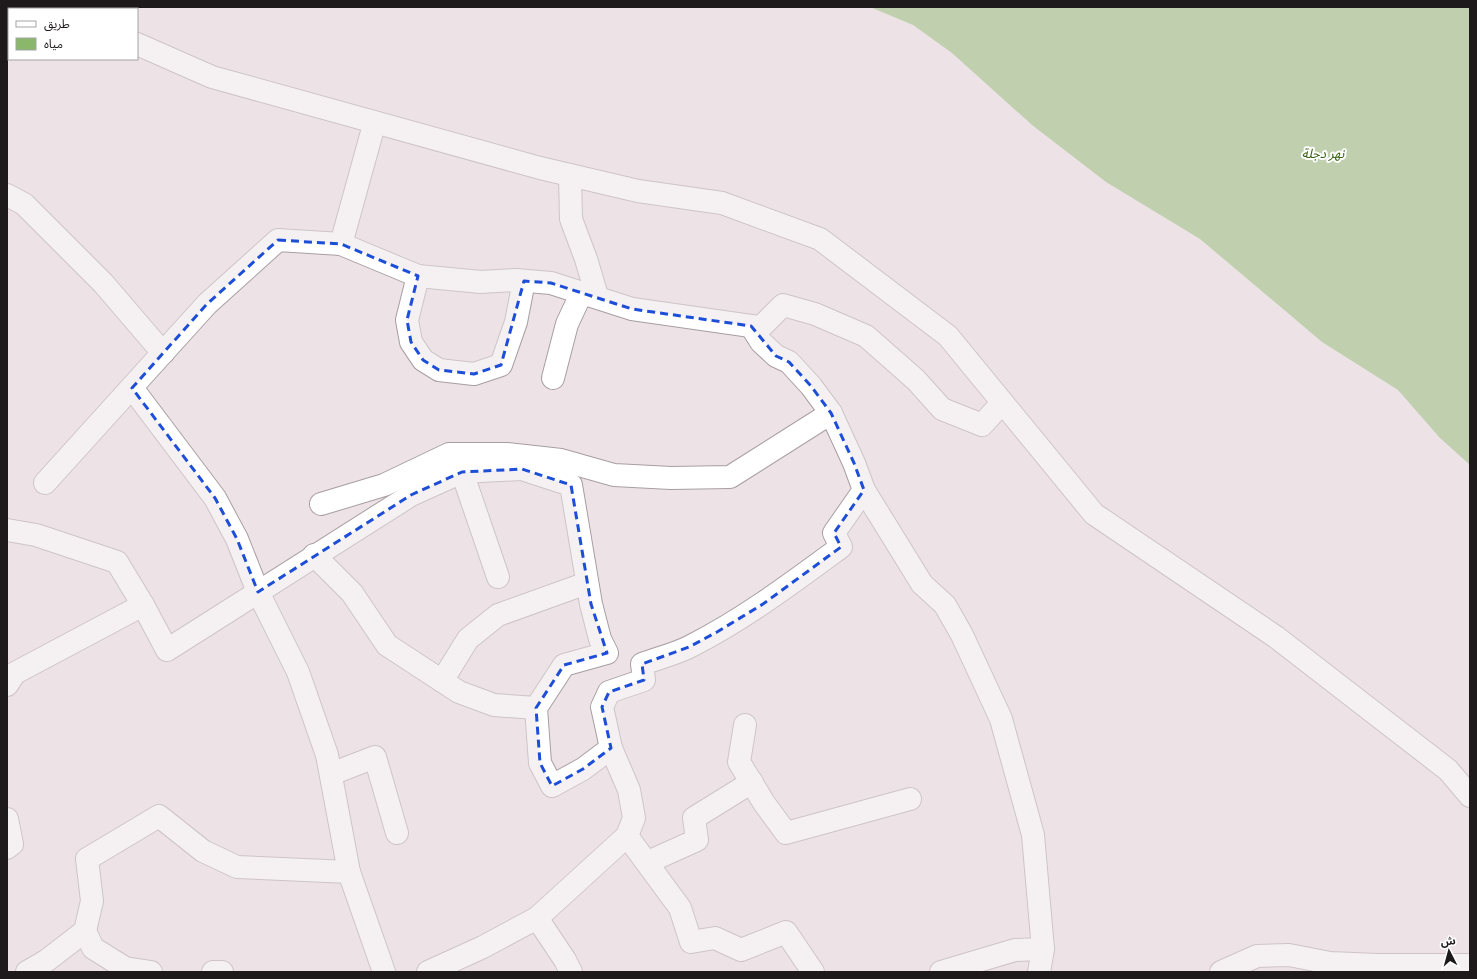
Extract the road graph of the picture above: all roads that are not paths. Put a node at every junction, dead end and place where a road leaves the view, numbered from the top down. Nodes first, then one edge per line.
1 (138, 44) edge
2 (373, 122) junction
3 (570, 175) junction
4 (7, 195) edge
5 (341, 244) junction
6 (418, 276) junction
7 (524, 281) junction
8 (589, 294) junction
9 (751, 326) junction
10 (163, 353) junction
11 (553, 378) dead end
12 (132, 388) junction
13 (1002, 403) junction
14 (831, 413) junction
15 (462, 472) junction
16 (45, 483) dead end
17 (864, 490) junction
18 (321, 504) dead end
19 (7, 530) edge
20 (314, 555) junction
21 (498, 577) dead end
22 (587, 583) junction
23 (258, 592) junction
24 (143, 605) junction
25 (10, 672) edge
26 (442, 681) junction
27 (536, 708) junction
28 (745, 725) dead end
29 (611, 748) junction
30 (331, 774) junction
31 (752, 782) junction
32 (1470, 796) edge
33 (910, 799) dead end
34 (7, 820) edge
35 (397, 833) dead end
36 (627, 836) junction
37 (7, 848) edge
38 (648, 862) junction
39 (348, 872) junction
40 (537, 918) junction
41 (85, 931) junction
42 (1043, 948) junction
43 (1470, 965) edge
44 (27, 972) edge
45 (151, 972) edge
46 (213, 972) edge
47 (222, 972) edge
48 (384, 972) edge
49 (428, 972) edge
50 (571, 972) edge
51 (813, 972) edge
52 (940, 972) edge
53 (1039, 972) edge
54 (1221, 972) edge

1 - 2 street
2 - 3 street
2 - 5 street
3 - 8 street
3 - 13 street
4 - 10 street
5 - 6 street
5 - 10 street
6 - 7 street
6 - 7 street
7 - 8 street
8 - 9 street
8 - 11 street
9 - 13 street
9 - 14 street
10 - 12 street
12 - 16 street
12 - 23 street
13 - 32 street
14 - 17 street
14 - 18 street
15 - 20 street
15 - 21 street
15 - 22 street
17 - 29 street
17 - 42 street
19 - 24 street
20 - 23 street
20 - 26 street
22 - 26 street
22 - 27 street
23 - 24 street
23 - 30 street
24 - 25 street
26 - 27 street
27 - 29 street
28 - 31 street
29 - 36 street
30 - 35 street
30 - 39 street
31 - 33 street
31 - 38 street
34 - 37 street
36 - 38 street
36 - 40 street
38 - 51 street
39 - 41 street
39 - 48 street
40 - 49 street
40 - 50 street
41 - 44 street
41 - 45 street
42 - 52 street
42 - 53 street
43 - 54 street
46 - 47 street

